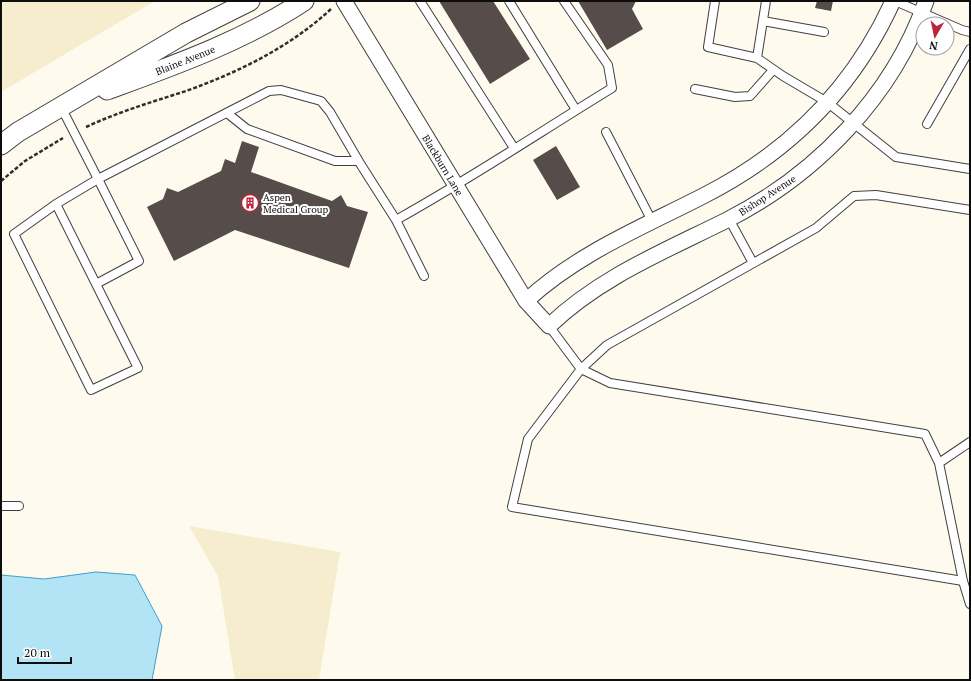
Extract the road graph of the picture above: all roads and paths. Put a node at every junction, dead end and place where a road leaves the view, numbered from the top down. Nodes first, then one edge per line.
1 (250, 1) edge
2 (304, 1) edge
3 (509, 1) edge
4 (564, 1) edge
5 (715, 1) edge
6 (766, 1) edge
7 (894, 1) edge
8 (420, 2) edge
9 (340, 3) edge
10 (924, 7) edge
11 (763, 21) junction
12 (824, 32) dead end
13 (970, 32) edge
14 (970, 50) edge
15 (757, 58) junction
16 (774, 70) junction
17 (695, 89) dead end
18 (827, 102) junction
19 (61, 107) junction
20 (576, 110) junction
21 (227, 113) junction
22 (852, 124) junction
23 (928, 124) dead end
24 (606, 132) dead end
25 (74, 133) junction
26 (1, 145) edge
27 (514, 148) junction
28 (358, 161) junction
29 (970, 169) edge
30 (98, 179) junction
31 (1, 181) edge
32 (456, 186) junction
33 (56, 204) junction
34 (970, 210) edge
35 (729, 219) junction
36 (396, 220) junction
37 (652, 222) junction
38 (753, 263) junction
39 (424, 276) dead end
40 (96, 284) junction
41 (526, 301) junction
42 (549, 326) junction
43 (581, 369) junction
44 (970, 442) edge
45 (939, 463) junction
46 (1, 506) edge
47 (19, 506) dead end
48 (964, 581) junction
49 (970, 604) edge

1 - 19 street, Blaine Avenue
2 - 19 street, Blaine Avenue
3 - 20 lane
4 - 20 lane
5 - 15 lane
6 - 11 lane
7 - 10 lane
7 - 18 street
8 - 27 lane
9 - 25 path
9 - 32 street, Blackburn Lane
10 - 13 lane
10 - 22 street, Bishop Avenue
11 - 12 lane
11 - 15 lane
14 - 23 lane
15 - 16 lane
16 - 17 lane
16 - 18 lane
18 - 22 lane
18 - 37 street
19 - 25 lane
19 - 26 street, Blaine Avenue
20 - 27 lane
21 - 28 lane
21 - 28 lane
21 - 30 lane
22 - 29 lane
22 - 35 street, Bishop Avenue
24 - 37 lane
25 - 30 lane
25 - 31 path
27 - 32 lane
28 - 36 lane
30 - 33 lane
30 - 40 lane
32 - 36 lane
32 - 41 street, Blackburn Lane
33 - 40 lane
33 - 40 lane
34 - 38 lane
35 - 38 lane
35 - 42 street, Bishop Avenue
36 - 39 lane
37 - 41 street
38 - 43 lane
41 - 42 street, Blackburn Lane
42 - 43 lane
43 - 45 lane
43 - 48 lane
44 - 45 lane
45 - 48 lane
46 - 47 lane
48 - 49 lane

